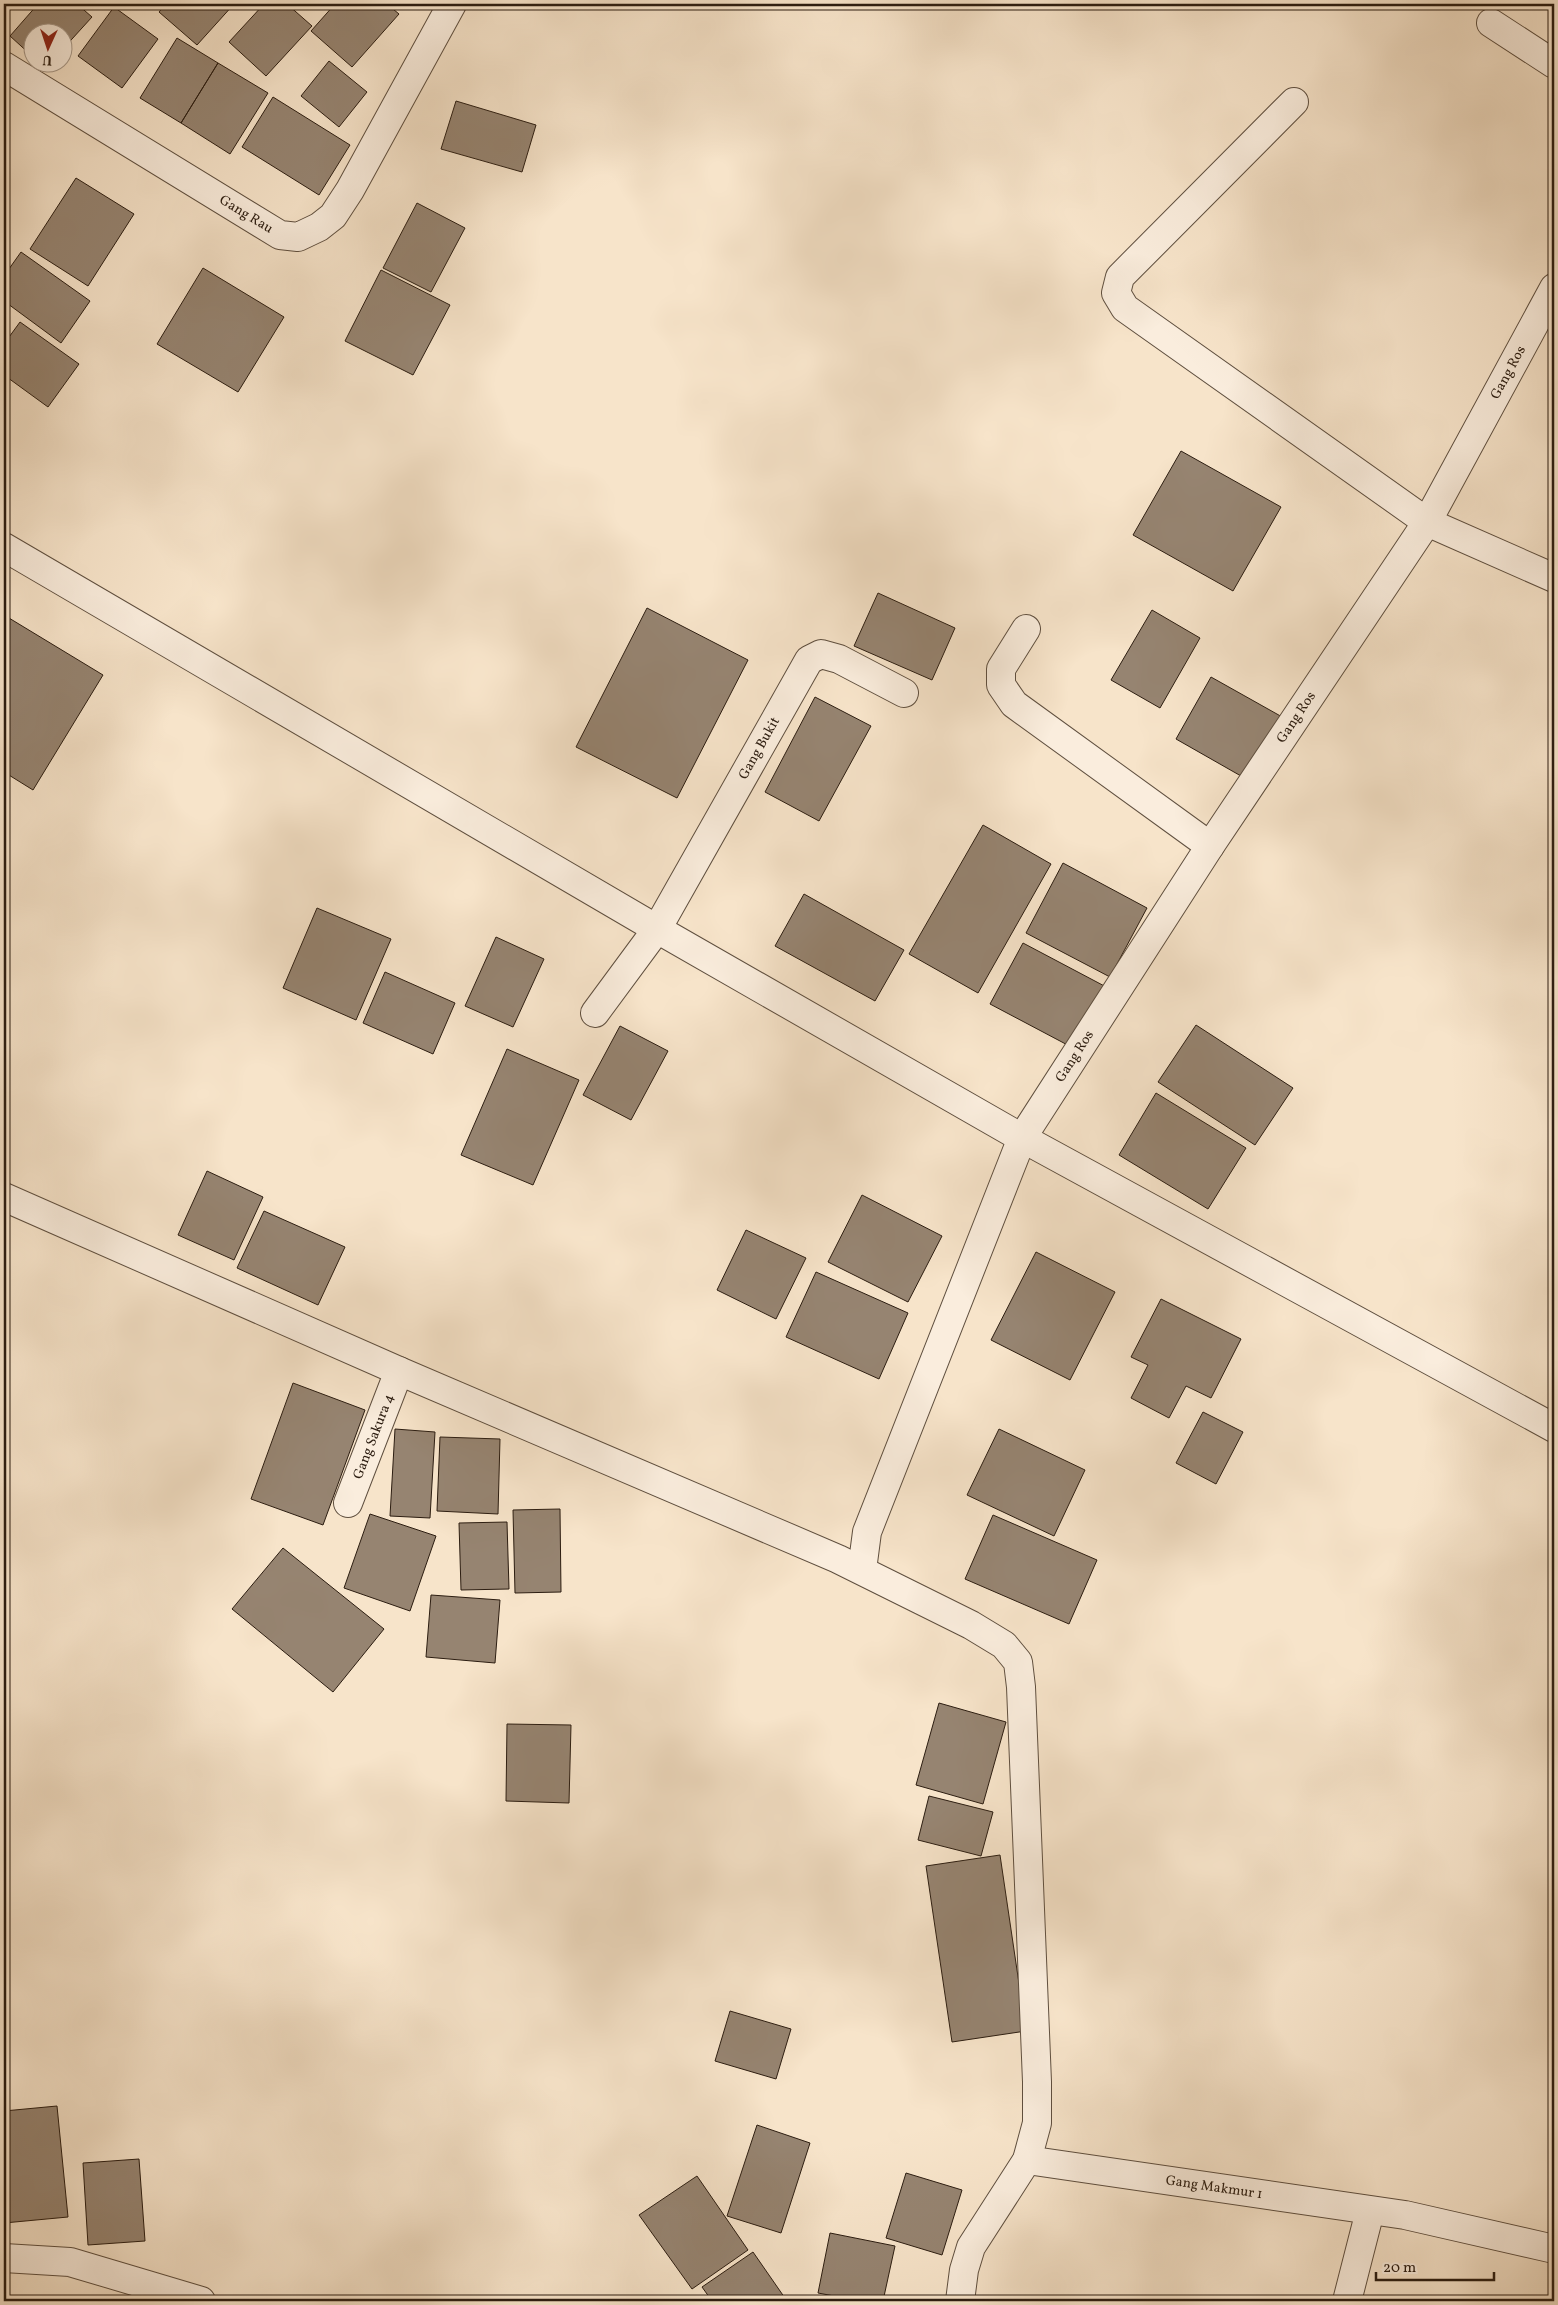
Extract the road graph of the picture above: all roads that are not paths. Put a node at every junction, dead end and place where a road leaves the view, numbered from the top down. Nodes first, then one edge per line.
1 (452, 4) edge
2 (1491, 24) dead end
3 (1554, 64) edge
4 (4, 66) edge
5 (1294, 102) dead end
6 (1554, 288) edge
7 (1427, 522) junction
8 (4, 547) edge
9 (1554, 578) edge
10 (1026, 629) dead end
11 (904, 693) dead end
12 (1210, 846) junction
13 (657, 929) junction
14 (595, 1013) dead end
15 (1022, 1138) junction
16 (4, 1197) edge
17 (399, 1371) junction
18 (1554, 1428) edge
19 (348, 1503) dead end
20 (862, 1570) junction
21 (1027, 2160) junction
22 (1370, 2211) junction
23 (1554, 2249) edge
24 (4, 2258) edge
25 (201, 2301) edge
26 (960, 2301) edge
27 (1347, 2301) edge

1 - 4 street, Gang Rau
2 - 3 street
5 - 7 street
6 - 7 street, Gang Ros
7 - 9 street
7 - 12 street, Gang Ros
8 - 13 street
10 - 12 street
11 - 13 street, Gang Bukit
12 - 15 street, Gang Ros
13 - 14 street, Gang Bukit
13 - 15 street
15 - 18 street
15 - 20 street, Gang Ros
16 - 17 street
17 - 19 street, Gang Sakura 4
17 - 20 street
20 - 21 street
21 - 22 street, Gang Makmur 1
21 - 26 street
22 - 23 street, Gang Makmur 1
22 - 27 street
24 - 25 street

